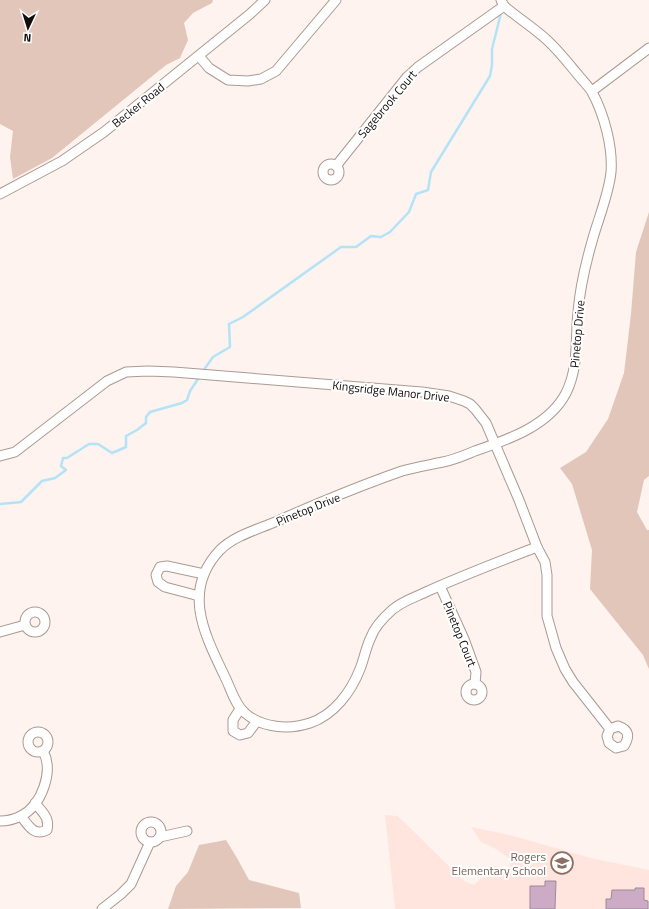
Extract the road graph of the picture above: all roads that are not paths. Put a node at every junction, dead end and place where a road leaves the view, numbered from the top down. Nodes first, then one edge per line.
1 (265, 0) edge
2 (336, 0) edge
3 (503, 4) edge
4 (649, 48) edge
5 (199, 56) junction
6 (592, 91) junction
7 (336, 166) dead end
8 (0, 194) edge
9 (495, 444) junction
10 (0, 456) edge
11 (537, 547) junction
12 (204, 574) junction
13 (440, 586) junction
14 (199, 596) junction
15 (25, 625) dead end
16 (0, 632) edge
17 (475, 684) dead end
18 (240, 709) junction
19 (257, 721) junction
20 (610, 729) dead end
21 (43, 751) dead end
22 (35, 803) junction
23 (22, 816) junction
24 (0, 821) edge
25 (187, 831) dead end
26 (160, 837) junction
27 (150, 842) junction
28 (102, 909) edge

1 - 5 street, Becker Road
2 - 5 street
3 - 6 street, Pinetop Drive
3 - 7 street, Sagebrook Court
4 - 6 street
5 - 8 street, Becker Road
6 - 9 street, Pinetop Drive
9 - 10 street, Kingsridge Manor Drive
9 - 11 street, Kingsridge Manor Drive
9 - 12 street, Pinetop Drive
11 - 13 street, Pinetop Drive
11 - 20 street, Kingsridge Manor Drive
12 - 14 street, Pinetop Drive
12 - 14 street
13 - 17 street, Pinetop Court
13 - 19 street, Pinetop Drive
14 - 18 street, Pinetop Drive
15 - 16 street
18 - 19 street, Pinetop Drive
18 - 19 street
21 - 22 street
22 - 23 street
22 - 23 street
23 - 24 street
25 - 26 street
26 - 27 street
26 - 27 street
27 - 28 street

